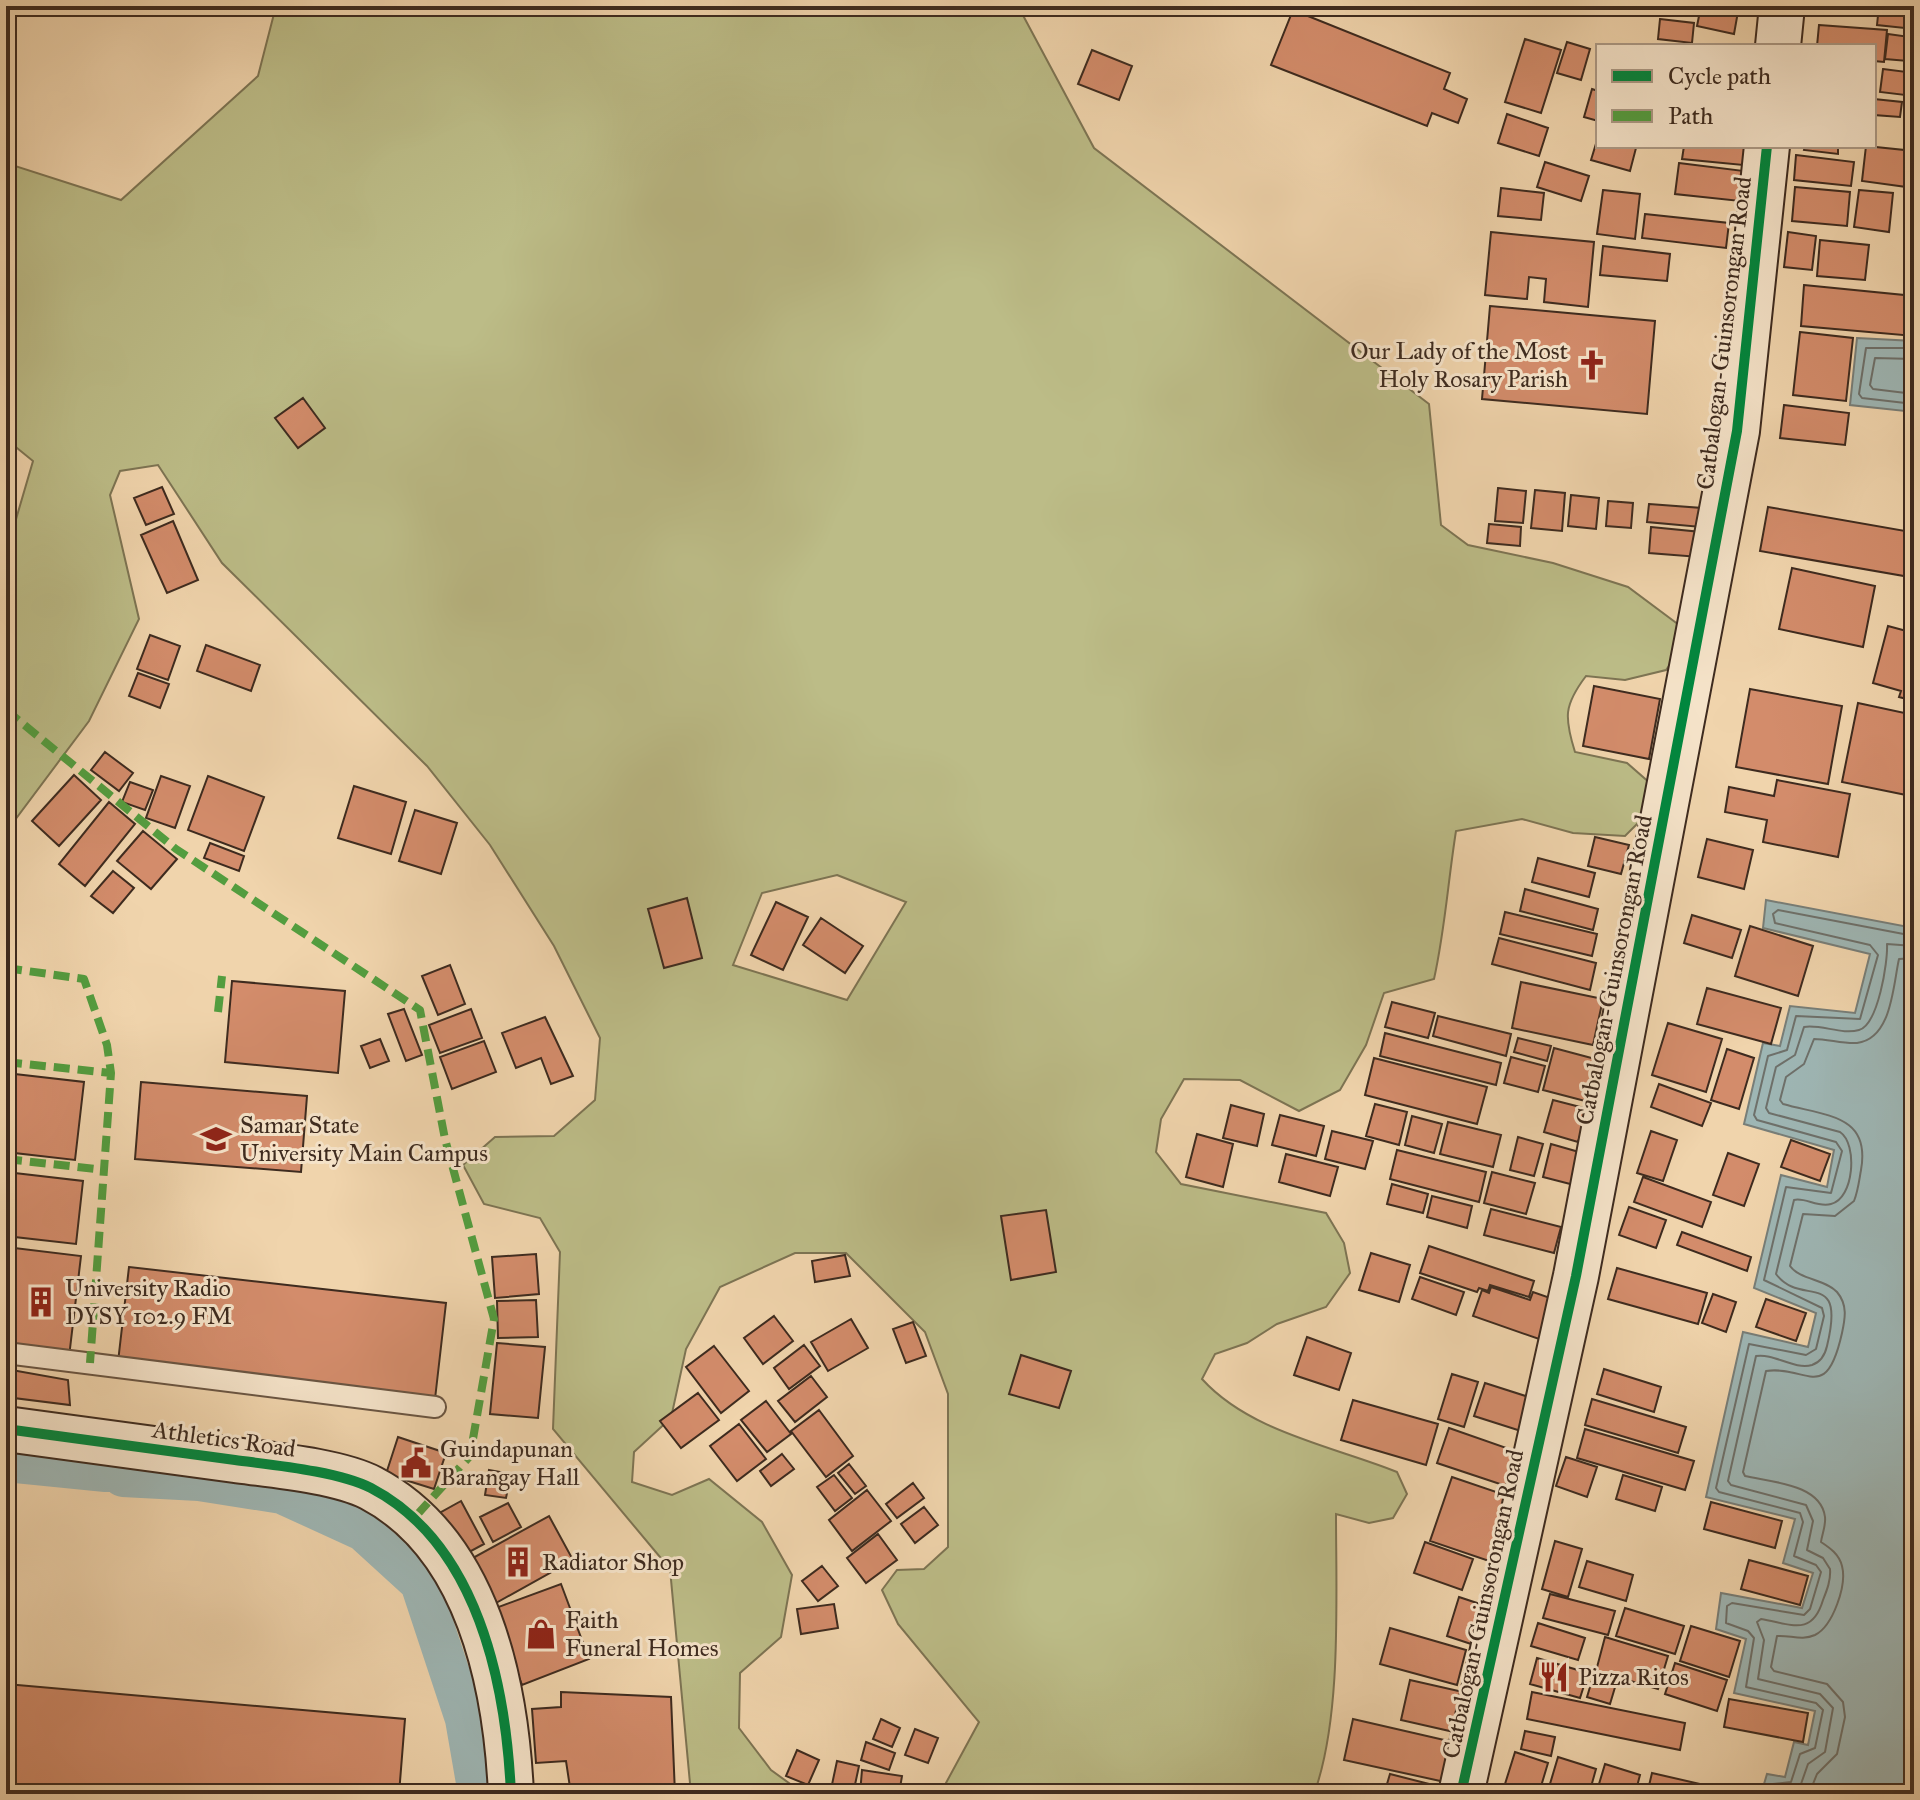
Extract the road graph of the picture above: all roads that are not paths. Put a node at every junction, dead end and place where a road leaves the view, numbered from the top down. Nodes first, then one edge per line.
1 (1782, 6) edge
2 (1778, 44) edge
3 (1767, 148) edge
4 (6, 1353) edge
5 (435, 1407) dead end
6 (6, 1429) edge
7 (511, 1794) edge
8 (1461, 1794) edge

1 - 2 street
3 - 8 street, Catbalogan-Guinsorongan Road
4 - 5 lane
6 - 7 street, Athletics Road

